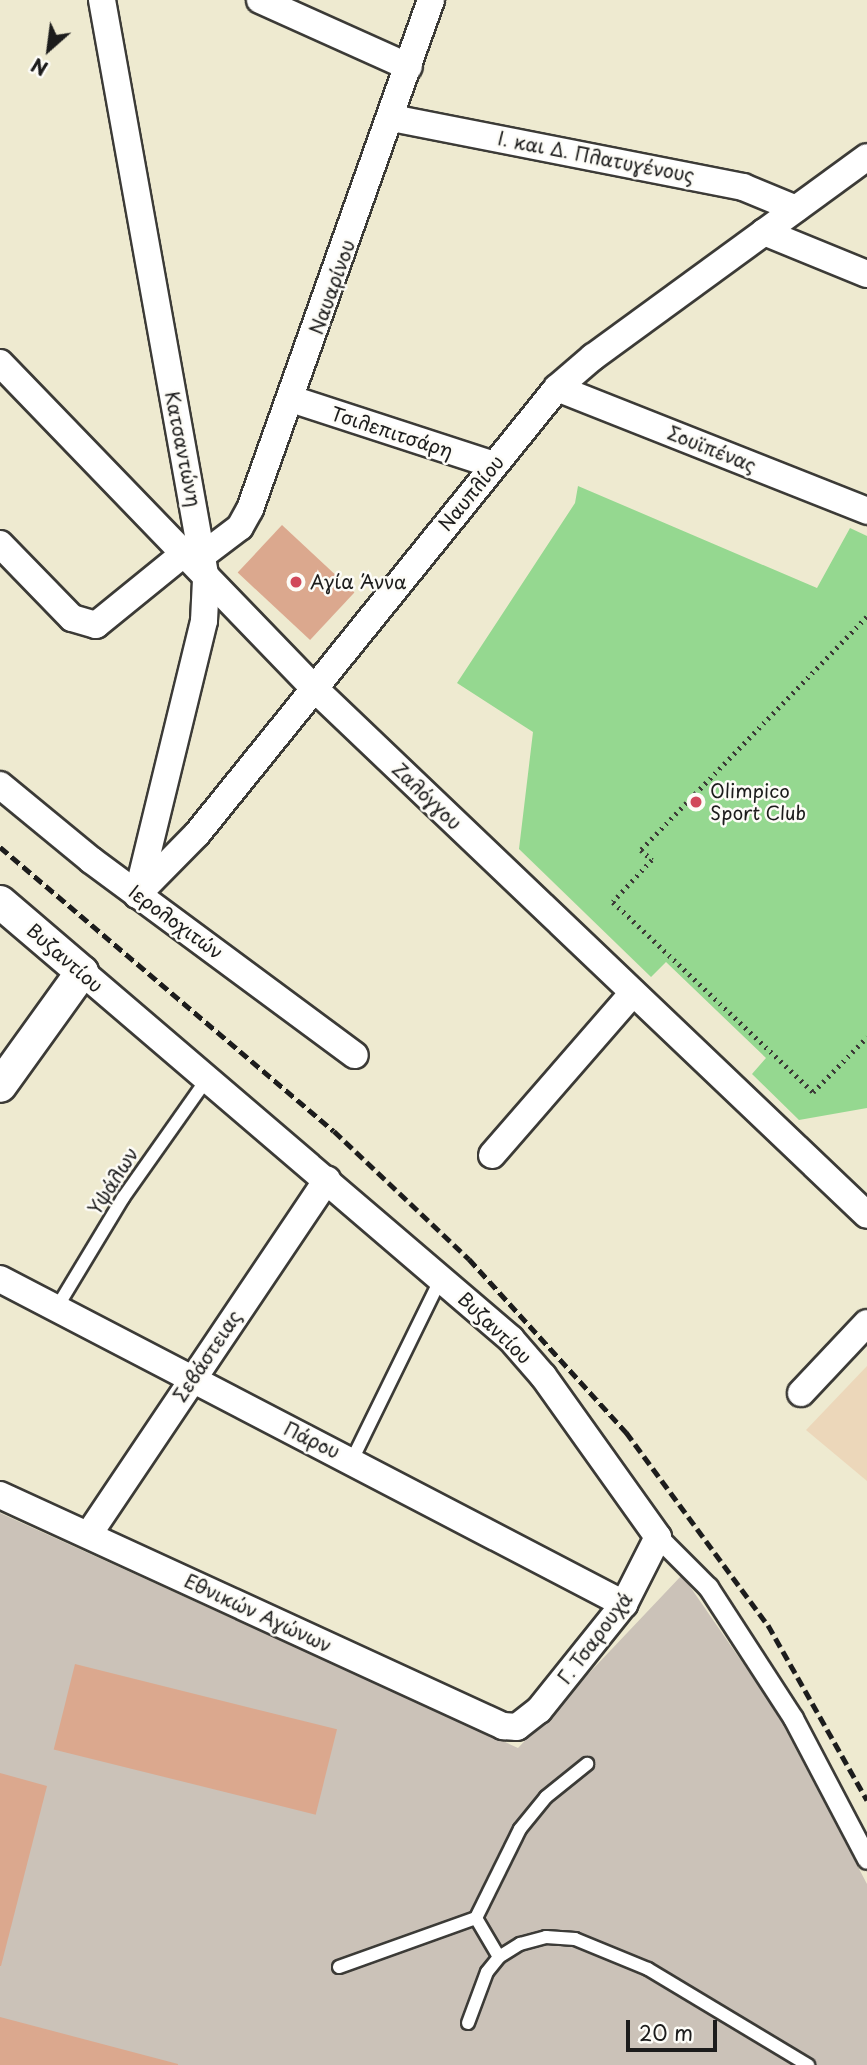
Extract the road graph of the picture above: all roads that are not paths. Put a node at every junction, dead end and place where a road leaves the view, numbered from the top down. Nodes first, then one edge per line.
1 (102, 0) edge
2 (260, 0) edge
3 (431, 0) edge
4 (409, 67) junction
5 (392, 118) junction
6 (867, 157) edge
7 (796, 209) junction
8 (764, 232) junction
9 (867, 274) edge
10 (0, 363) edge
11 (557, 388) junction
12 (291, 399) junction
13 (494, 465) junction
14 (867, 511) edge
15 (0, 544) edge
16 (197, 563) junction
17 (315, 689) junction
18 (0, 785) edge
19 (137, 895) junction
20 (0, 902) edge
21 (82, 972) junction
22 (633, 993) junction
23 (355, 1055) dead end
24 (207, 1079) junction
25 (0, 1086) edge
26 (492, 1155) dead end
27 (327, 1180) junction
28 (867, 1215) edge
29 (0, 1279) edge
30 (441, 1279) junction
31 (56, 1309) junction
32 (867, 1323) edge
33 (189, 1381) junction
34 (801, 1393) dead end
35 (352, 1460) junction
36 (0, 1495) edge
37 (89, 1534) junction
38 (659, 1537) junction
39 (624, 1604) junction
40 (517, 1727) joint
41 (587, 1764) dead end
42 (867, 1859) edge
43 (476, 1918) junction
44 (499, 1957) junction
45 (339, 1967) dead end
46 (468, 2023) dead end
47 (808, 2065) edge

1 - 16 street, Κατσαντώνη
2 - 4 street
3 - 4 street, Ναυαρίνου
4 - 5 street, Ναυαρίνου
5 - 7 street, Ι. και Δ. Πλατυγένους
5 - 12 street, Ναυαρίνου
6 - 7 street, Ναυπλίου
7 - 8 street, Ναυπλίου
8 - 9 street
8 - 11 street, Ναυπλίου
10 - 16 street, Ζαλόγγου
11 - 13 street, Ναυπλίου
11 - 14 street, Σουϊπένας
12 - 13 street, Τσιλεπιτσάρη
12 - 16 street, Ναυαρίνου
13 - 17 street, Ναυπλίου
15 - 16 street, Ναυαρίνου
16 - 17 street, Ζαλόγγου
16 - 19 street, Κατσαντώνη
17 - 19 street, Ναυπλίου
17 - 22 street, Ζαλόγγου
18 - 19 street, Ιερολοχιτών
19 - 23 street, Ιερολοχιτών
20 - 21 street, Βυζαντίου
21 - 24 street, Βυζαντίου
21 - 25 street
22 - 26 street
22 - 28 street, Ζαλόγγου
24 - 27 street, Βυζαντίου
24 - 31 lane, Υψάλων
27 - 30 street, Βυζαντίου
27 - 33 street, Σεβάστειας
29 - 31 street, Πάρου
30 - 35 lane
30 - 38 street, Βυζαντίου
31 - 33 street, Πάρου
32 - 34 street
33 - 35 street, Πάρου
33 - 37 street, Σεβάστειας
35 - 39 street, Πάρου
36 - 37 street, Εθνικών Αγώνων
37 - 40 street, Εθνικών Αγώνων
38 - 39 street, Γ. Τσαρουχά
38 - 42 street, Βυζαντίου
39 - 40 street, Γ. Τσαρουχά
41 - 43 lane
43 - 44 lane
43 - 45 lane
44 - 46 lane
44 - 47 lane

